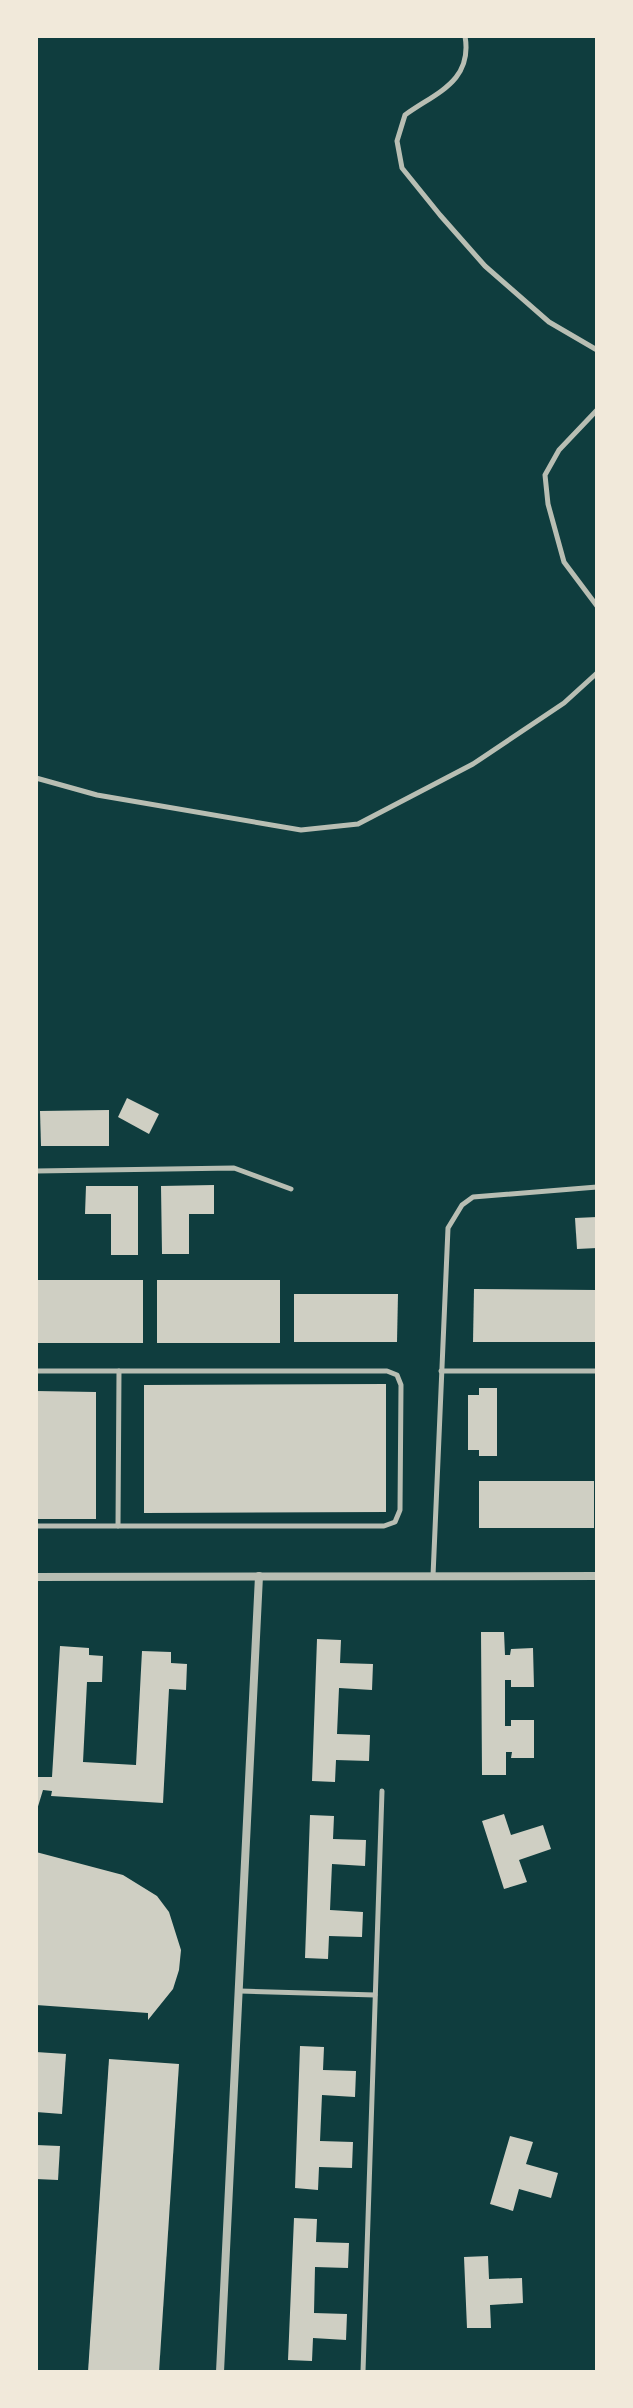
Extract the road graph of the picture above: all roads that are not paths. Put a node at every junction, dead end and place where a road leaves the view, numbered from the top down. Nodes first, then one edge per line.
1 (465, 36) edge
2 (597, 350) edge
3 (597, 410) edge
4 (597, 606) edge
5 (597, 673) edge
6 (36, 778) edge
7 (36, 1171) edge
8 (597, 1187) edge
9 (291, 1189) dead end
10 (36, 1371) edge
11 (119, 1371) junction
12 (441, 1371) junction
13 (597, 1371) edge
14 (36, 1526) edge
15 (118, 1526) junction
16 (259, 1576) junction
17 (433, 1576) junction
18 (597, 1576) edge
19 (36, 1577) edge
20 (382, 1791) dead end
21 (239, 1991) junction
22 (375, 1995) junction
23 (220, 2372) edge
24 (363, 2372) edge

1 - 2 lane
3 - 4 lane
5 - 6 lane
7 - 9 lane
8 - 12 lane
10 - 11 lane
11 - 15 lane
11 - 15 lane
12 - 13 lane
12 - 17 lane
14 - 15 lane
16 - 17 street
16 - 19 street
16 - 21 street
17 - 18 street
20 - 22 lane
21 - 22 lane
21 - 23 street
22 - 24 lane

